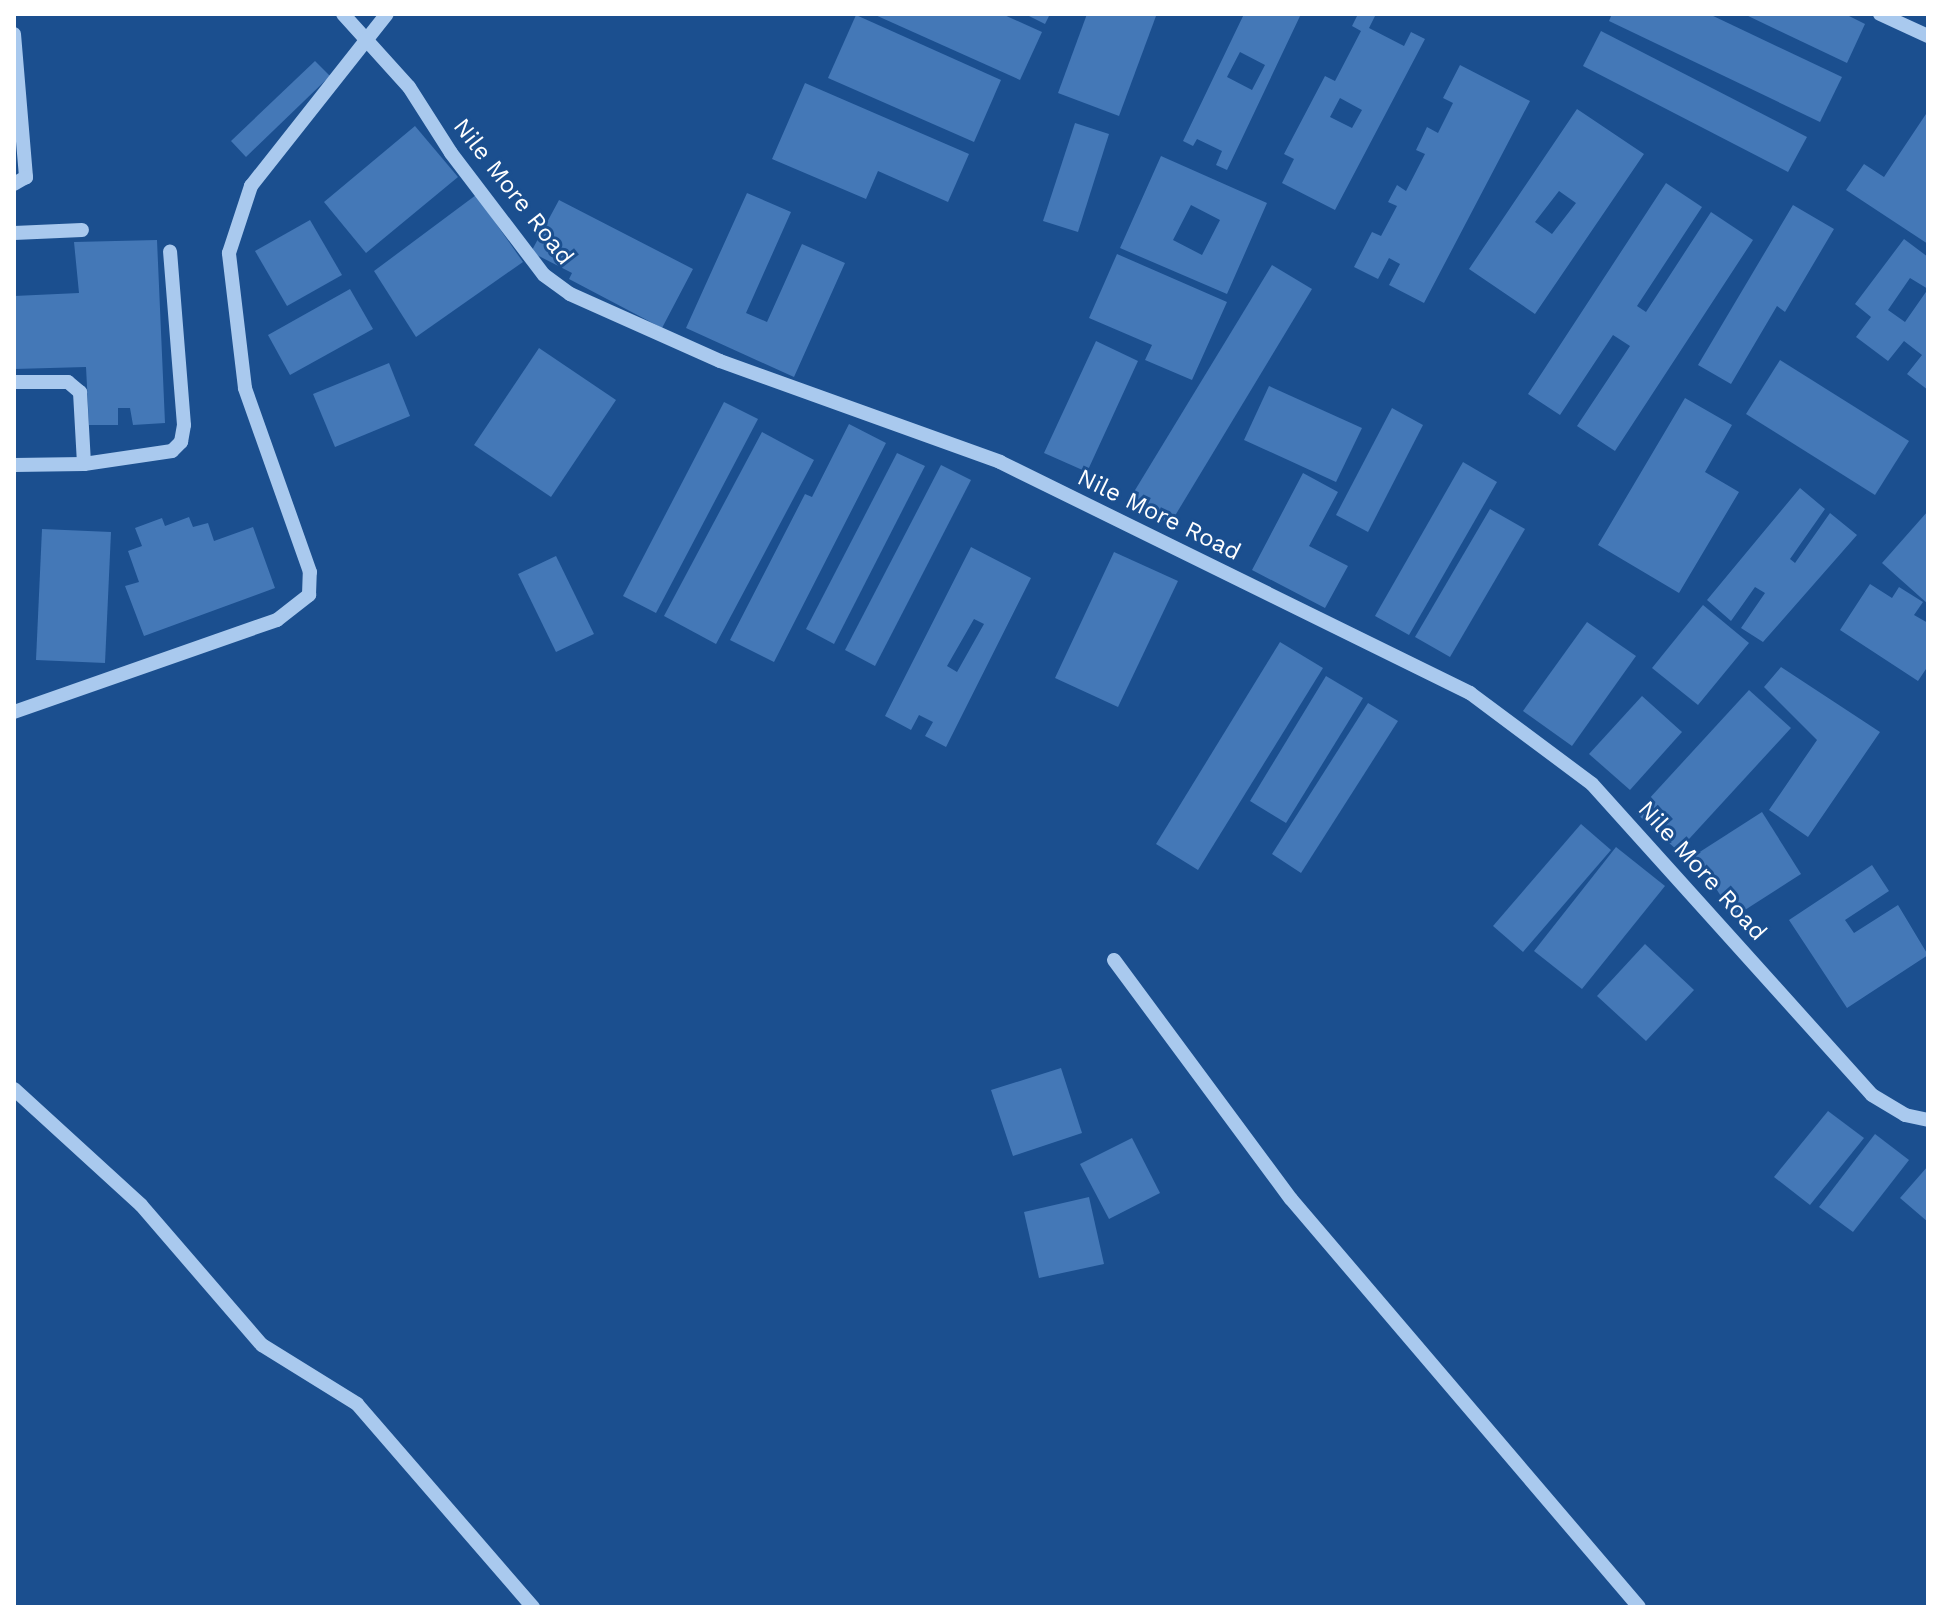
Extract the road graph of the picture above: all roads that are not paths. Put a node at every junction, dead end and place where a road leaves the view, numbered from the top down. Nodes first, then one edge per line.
1 (343, 14) edge
2 (387, 14) edge
3 (1880, 14) edge
4 (14, 34) edge
5 (1928, 36) edge
6 (369, 39) junction
7 (14, 184) edge
8 (82, 230) dead end
9 (14, 233) edge
10 (170, 252) dead end
11 (14, 382) edge
12 (84, 464) junction
13 (14, 465) edge
14 (14, 712) edge
15 (1114, 960) dead end
16 (14, 1089) edge
17 (1928, 1120) edge
18 (533, 1607) edge
19 (1639, 1607) edge

1 - 6 street, Nile More Road
2 - 6 street
3 - 5 street
4 - 7 street
6 - 14 street
6 - 17 street, Nile More Road
8 - 9 street
10 - 12 street
11 - 12 street
12 - 13 street
15 - 19 street
16 - 18 street

